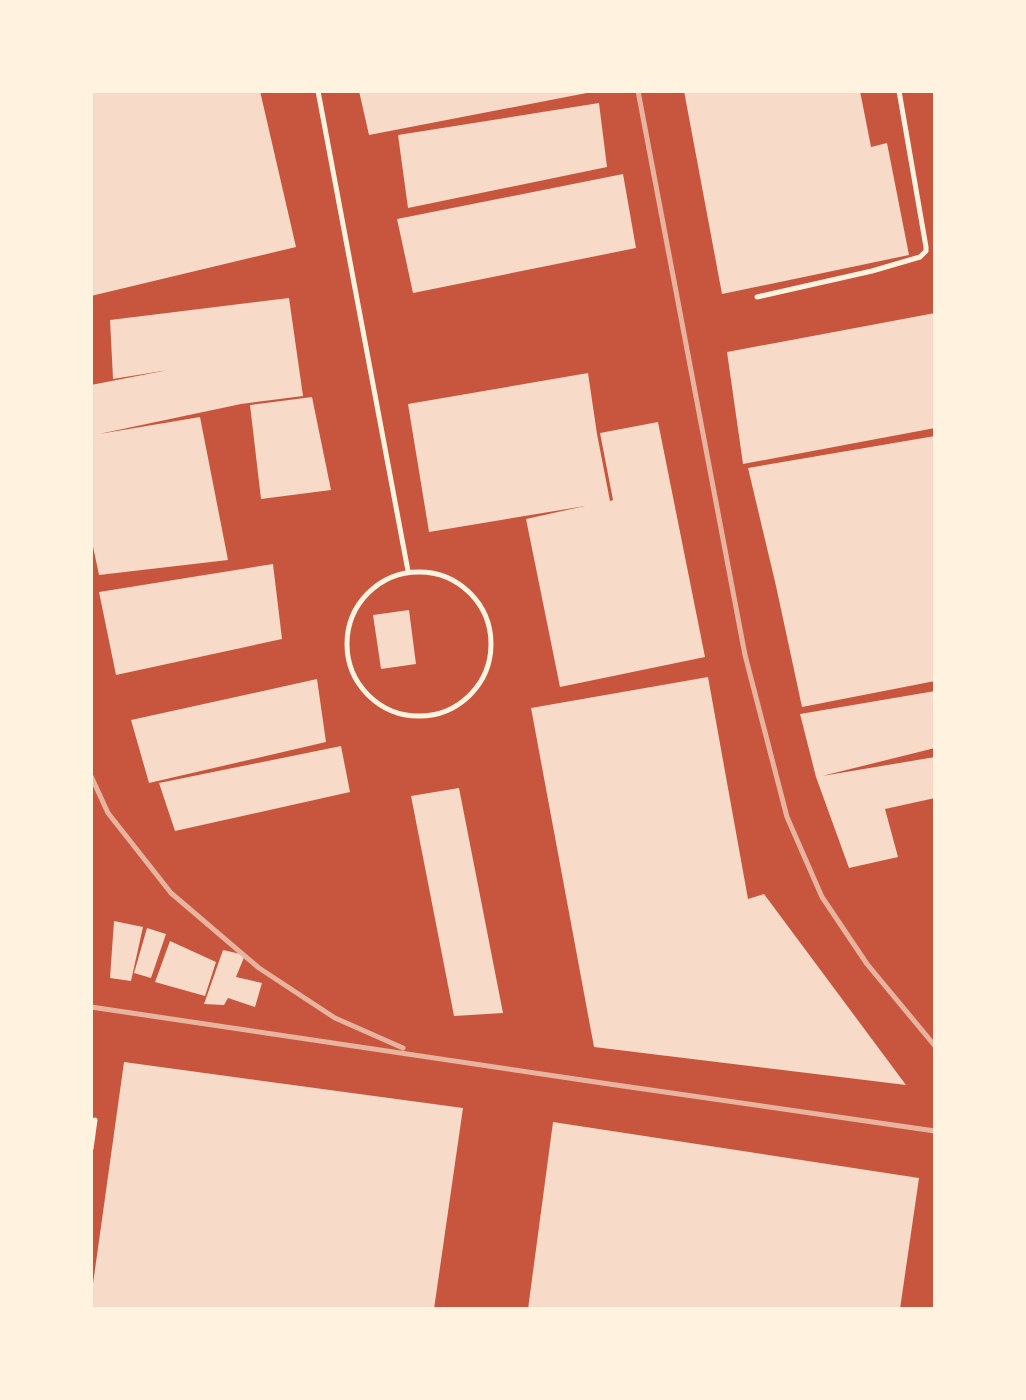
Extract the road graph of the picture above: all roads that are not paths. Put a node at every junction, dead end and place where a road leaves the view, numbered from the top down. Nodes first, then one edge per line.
1 (318, 91) edge
2 (899, 91) edge
3 (757, 297) dead end
4 (408, 571) junction
5 (95, 1120) dead end
6 (91, 1149) edge

1 - 4 lane
2 - 3 lane
4 - 4 lane
5 - 6 lane

